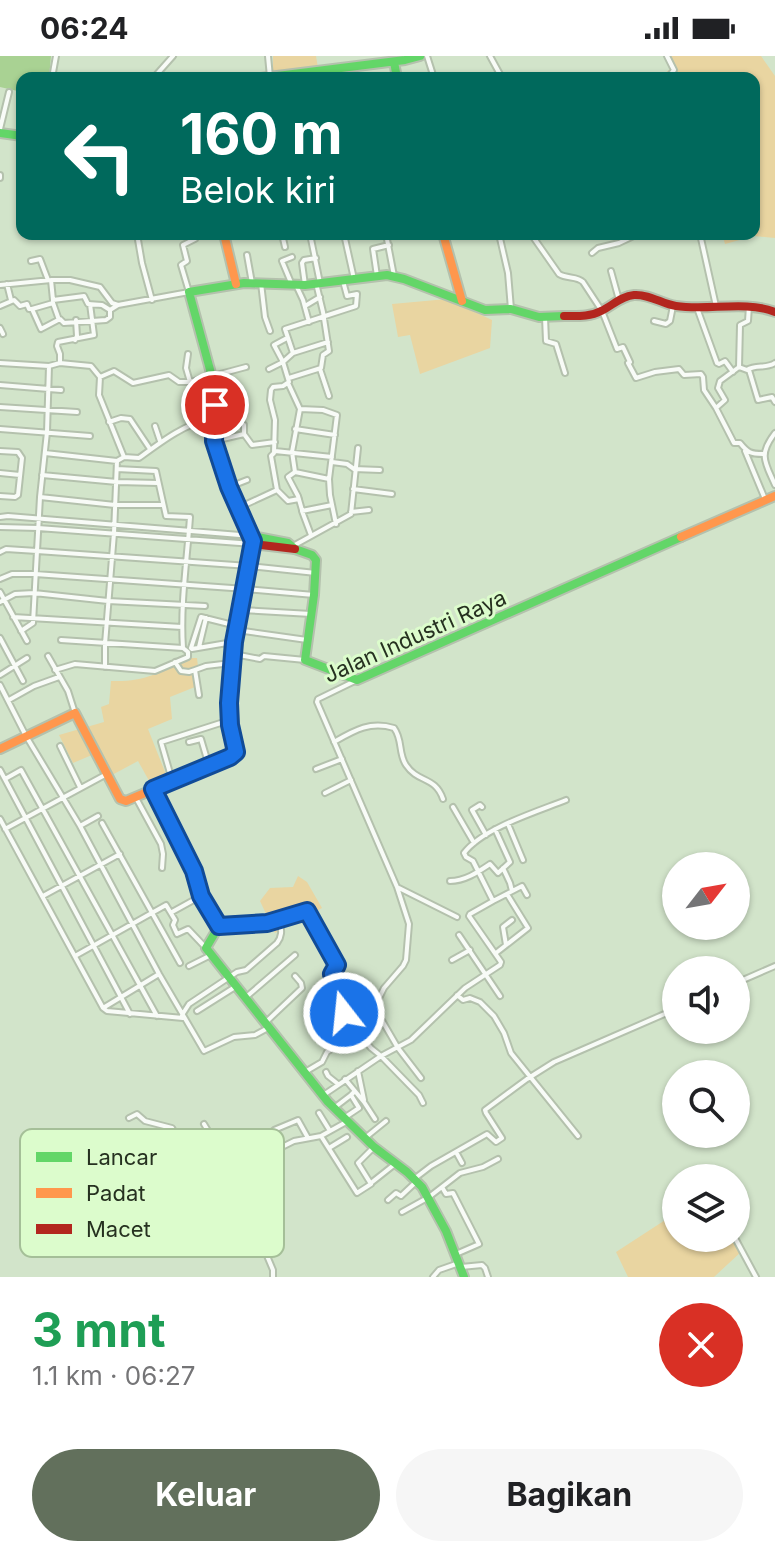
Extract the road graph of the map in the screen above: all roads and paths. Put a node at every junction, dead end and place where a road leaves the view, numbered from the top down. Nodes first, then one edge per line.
1 (173, 56) edge
2 (420, 56) edge
3 (394, 62) junction
4 (159, 72) edge
5 (339, 72) edge
6 (396, 72) edge
7 (9, 92) dead end
8 (0, 131) edge
9 (139, 240) edge
10 (193, 240) edge
11 (225, 240) edge
12 (283, 240) edge
13 (312, 240) edge
14 (345, 240) edge
15 (388, 240) edge
16 (445, 240) edge
17 (500, 240) edge
18 (535, 240) edge
19 (625, 240) edge
20 (701, 240) edge
21 (389, 245) junction
22 (285, 247) dead end
23 (592, 253) dead end
24 (247, 255) dead end
25 (292, 257) dead end
26 (316, 258) junction
27 (31, 261) dead end
28 (611, 271) dead end
29 (377, 276) junction
30 (394, 276) junction
31 (354, 279) junction
32 (49, 280) junction
33 (343, 281) junction
34 (256, 283) junction
35 (318, 283) junction
36 (7, 284) junction
37 (236, 284) junction
38 (0, 285) edge
39 (297, 285) junction
40 (189, 292) junction
41 (320, 297) junction
42 (11, 300) junction
43 (152, 300) junction
44 (619, 300) junction
45 (462, 301) junction
46 (53, 302) junction
47 (90, 304) junction
48 (118, 305) junction
49 (0, 306) edge
50 (305, 306) junction
51 (673, 306) junction
52 (749, 306) junction
53 (697, 308) junction
54 (716, 308) junction
55 (32, 309) junction
56 (511, 309) junction
57 (110, 310) junction
58 (602, 311) junction
59 (775, 312) edge
60 (324, 317) junction
61 (545, 317) junction
62 (59, 320) junction
63 (76, 320) junction
64 (92, 320) junction
65 (654, 321) dead end
66 (309, 322) junction
67 (0, 328) edge
68 (270, 331) dead end
69 (3, 334) dead end
70 (287, 338) junction
71 (75, 340) junction
72 (328, 342) junction
73 (293, 353) junction
74 (188, 354) dead end
75 (283, 362) junction
76 (0, 363) edge
77 (60, 363) junction
78 (775, 363) edge
79 (49, 366) junction
80 (246, 367) dead end
81 (739, 367) junction
82 (269, 369) dead end
83 (320, 369) junction
84 (749, 370) junction
85 (733, 372) junction
86 (565, 373) dead end
87 (100, 377) junction
88 (212, 377) junction
89 (288, 380) junction
90 (190, 382) junction
91 (0, 385) edge
92 (48, 389) junction
93 (61, 390) dead end
94 (329, 396) dead end
95 (775, 402) edge
96 (0, 407) edge
97 (716, 408) junction
98 (300, 409) junction
99 (47, 411) junction
100 (77, 412) dead end
101 (214, 416) junction
102 (109, 422) junction
103 (244, 425) dead end
104 (155, 426) dead end
105 (0, 429) edge
106 (295, 429) junction
107 (47, 432) junction
108 (775, 433) edge
109 (244, 434) junction
110 (335, 435) junction
111 (90, 436) dead end
112 (160, 441) junction
113 (214, 441) junction
114 (275, 442) junction
115 (358, 448) dead end
116 (150, 449) junction
117 (744, 449) junction
118 (0, 451) edge
119 (274, 451) junction
120 (292, 452) junction
121 (45, 453) junction
122 (763, 454) junction
123 (124, 457) junction
124 (332, 460) junction
125 (117, 461) junction
126 (117, 469) junction
127 (355, 469) junction
128 (380, 470) dead end
129 (295, 472) junction
130 (0, 473) edge
131 (20, 475) junction
132 (42, 475) junction
133 (329, 479) junction
134 (247, 480) dead end
135 (117, 482) junction
136 (158, 483) junction
137 (775, 485) edge
138 (229, 487) junction
139 (353, 489) junction
140 (277, 490) junction
141 (392, 494) dead end
142 (0, 496) edge
143 (775, 496) edge
144 (40, 497) junction
145 (299, 499) junction
146 (765, 499) junction
147 (115, 505) junction
148 (163, 505) junction
149 (332, 505) junction
150 (237, 508) junction
151 (369, 510) dead end
152 (302, 511) junction
153 (351, 512) junction
154 (8, 516) junction
155 (0, 517) edge
156 (39, 519) junction
157 (114, 524) junction
158 (336, 524) junction
159 (0, 527) edge
160 (8, 527) junction
161 (38, 528) junction
162 (189, 530) junction
163 (114, 533) junction
164 (311, 535) junction
165 (188, 540) junction
166 (253, 540) junction
167 (292, 548) junction
168 (37, 551) junction
169 (0, 552) edge
170 (112, 556) junction
171 (186, 561) junction
172 (249, 566) junction
173 (316, 573) junction
174 (35, 574) junction
175 (0, 579) edge
176 (110, 579) junction
177 (184, 585) junction
178 (246, 589) junction
179 (0, 592) edge
180 (34, 593) junction
181 (314, 595) junction
182 (2, 601) edge
183 (108, 601) junction
184 (183, 606) junction
185 (205, 606) dead end
186 (241, 610) junction
187 (311, 614) junction
188 (13, 617) junction
189 (33, 617) junction
190 (107, 622) junction
191 (182, 627) junction
192 (237, 628) junction
193 (21, 631) junction
194 (0, 638) edge
195 (61, 640) dead end
196 (307, 640) junction
197 (27, 641) dead end
198 (234, 642) junction
199 (105, 644) junction
200 (183, 648) junction
201 (48, 656) dead end
202 (27, 658) dead end
203 (234, 658) junction
204 (305, 660) junction
205 (175, 662) junction
206 (15, 666) junction
207 (105, 667) junction
208 (55, 670) junction
209 (195, 670) junction
210 (0, 675) edge
211 (59, 677) junction
212 (357, 680) junction
213 (23, 681) dead end
214 (0, 685) edge
215 (199, 695) dead end
216 (9, 700) junction
217 (75, 713) junction
218 (230, 720) junction
219 (26, 736) junction
220 (189, 742) dead end
221 (334, 742) junction
222 (60, 746) dead end
223 (0, 749) edge
224 (342, 759) junction
225 (209, 766) junction
226 (316, 769) dead end
227 (0, 770) edge
228 (106, 775) junction
229 (5, 779) junction
230 (172, 780) junction
231 (351, 780) junction
232 (81, 788) junction
233 (153, 789) junction
234 (325, 793) dead end
235 (62, 797) junction
236 (136, 798) junction
237 (443, 799) dead end
238 (566, 800) dead end
239 (469, 804) dead end
240 (453, 807) dead end
241 (482, 807) dead end
242 (43, 808) junction
243 (472, 810) junction
244 (98, 816) dead end
245 (25, 817) junction
246 (0, 819) edge
247 (102, 823) dead end
248 (508, 824) junction
249 (80, 826) junction
250 (5, 829) junction
251 (495, 829) junction
252 (486, 835) junction
253 (474, 843) junction
254 (120, 854) junction
255 (523, 860) dead end
256 (100, 864) junction
257 (162, 868) dead end
258 (503, 868) junction
259 (479, 872) junction
260 (80, 875) junction
261 (450, 881) dead end
262 (62, 886) junction
263 (397, 887) junction
264 (509, 892) junction
265 (527, 895) dead end
266 (43, 896) junction
267 (201, 896) junction
268 (493, 901) junction
269 (152, 912) junction
270 (171, 912) junction
271 (457, 917) dead end
272 (280, 919) junction
273 (512, 920) dead end
274 (132, 923) junction
275 (219, 926) junction
276 (112, 935) junction
277 (459, 935) dead end
278 (93, 945) junction
279 (506, 945) junction
280 (470, 950) junction
281 (208, 952) junction
282 (495, 953) junction
283 (295, 955) dead end
284 (75, 956) junction
285 (452, 960) dead end
286 (180, 963) dead end
287 (189, 966) dead end
288 (775, 966) edge
289 (159, 974) junction
290 (486, 975) junction
291 (295, 976) dead end
292 (750, 977) edge
293 (232, 983) junction
294 (140, 985) junction
295 (457, 995) junction
296 (500, 996) dead end
297 (121, 997) junction
298 (245, 998) junction
299 (103, 1008) junction
300 (197, 1011) dead end
301 (372, 1012) junction
302 (130, 1014) junction
303 (662, 1015) edge
304 (157, 1016) junction
305 (183, 1017) junction
306 (267, 1025) junction
307 (361, 1035) junction
308 (398, 1048) junction
309 (381, 1056) junction
310 (358, 1071) junction
311 (305, 1072) junction
312 (326, 1072) dead end
313 (531, 1076) junction
314 (421, 1078) dead end
315 (345, 1079) junction
316 (338, 1084) junction
317 (353, 1093) junction
318 (322, 1096) junction
319 (364, 1102) junction
320 (423, 1103) dead end
321 (334, 1108) junction
322 (319, 1113) dead end
323 (129, 1118) dead end
324 (375, 1119) dead end
325 (346, 1120) junction
326 (386, 1121) dead end
327 (204, 1124) dead end
328 (172, 1129) edge
329 (207, 1129) edge
330 (276, 1129) edge
331 (330, 1131) junction
332 (321, 1136) junction
333 (578, 1136) dead end
334 (347, 1137) dead end
335 (308, 1138) junction
336 (365, 1138) junction
337 (284, 1145) edge
338 (374, 1147) junction
339 (329, 1149) junction
340 (456, 1152) junction
341 (498, 1159) dead end
342 (462, 1163) dead end
343 (395, 1164) junction
344 (416, 1180) junction
345 (371, 1183) junction
346 (442, 1186) junction
347 (429, 1197) junction
348 (388, 1200) dead end
349 (402, 1212) dead end
350 (743, 1252) edge
351 (268, 1257) edge
352 (459, 1261) junction
353 (273, 1277) edge
354 (433, 1277) edge
355 (464, 1277) edge
356 (488, 1277) edge
357 (756, 1277) edge

1 - 4 street
2 - 3 street
3 - 5 street
3 - 6 street
7 - 8 street
9 - 43 street
10 - 40 street
11 - 37 street
12 - 22 street
13 - 26 street
14 - 31 street
15 - 21 street
16 - 45 street
17 - 56 street
18 - 58 street
19 - 23 street
20 - 54 street
21 - 29 street
21 - 30 street
24 - 34 street
25 - 39 street
26 - 35 street
26 - 39 street
27 - 32 street
28 - 44 street
29 - 30 street
29 - 31 street
30 - 45 street
31 - 33 street
32 - 36 street
32 - 46 street
32 - 48 street
33 - 35 street
33 - 60 street
34 - 37 street
34 - 39 street
34 - 68 street
35 - 39 street
35 - 41 street
36 - 38 street
36 - 42 street
37 - 40 street
39 - 50 street
40 - 43 street
40 - 88 street
41 - 50 street
41 - 60 street
42 - 49 street
42 - 55 street
43 - 48 street
44 - 51 street
44 - 58 street
45 - 56 street
46 - 47 street
46 - 55 street
46 - 62 street
47 - 57 street
47 - 64 street
48 - 57 street
50 - 66 street
51 - 53 street
51 - 65 street
52 - 54 street
52 - 59 street
52 - 81 street
53 - 54 street
53 - 85 street
55 - 62 street
56 - 61 street
57 - 64 street
58 - 61 street
58 - 97 street
60 - 66 street
60 - 72 street
61 - 86 street
62 - 63 street
63 - 64 street
63 - 71 street
64 - 71 street
66 - 70 street
67 - 69 street
70 - 73 street
70 - 75 street
71 - 77 street
72 - 73 street
72 - 83 street
73 - 75 street
74 - 90 street
75 - 82 street
75 - 89 street
76 - 79 street
77 - 79 street
77 - 87 street
78 - 84 street
79 - 92 street
80 - 88 street
81 - 84 street
81 - 85 street
83 - 89 street
83 - 94 street
84 - 95 street
85 - 97 street
87 - 90 street
87 - 102 street
88 - 90 street
88 - 101 street
89 - 98 street
89 - 114 street
91 - 92 street
92 - 93 street
92 - 99 street
96 - 99 street
97 - 117 street
98 - 106 street
98 - 110 street
99 - 100 street
99 - 107 street
101 - 112 street
101 - 113 street
102 - 116 street
102 - 123 street
103 - 109 street
104 - 112 street
105 - 107 street
106 - 110 street
106 - 120 street
107 - 111 street
107 - 121 street
108 - 122 street
109 - 113 street
109 - 114 street
110 - 124 street
112 - 116 street
113 - 138 street
114 - 119 street
115 - 127 street
116 - 123 street
117 - 122 street
117 - 146 street
118 - 131 street
119 - 120 street
119 - 140 street
120 - 124 street
120 - 129 street
121 - 125 street
121 - 132 street
122 - 137 street
123 - 125 street
124 - 127 street
124 - 133 street
125 - 126 street
126 - 135 street
126 - 136 street
127 - 128 street
127 - 139 street
129 - 133 street
129 - 145 street
130 - 131 street
131 - 142 street
132 - 135 street
132 - 144 street
133 - 149 street
134 - 138 street
135 - 136 street
135 - 147 street
136 - 148 street
138 - 150 street
139 - 141 street
139 - 153 street
140 - 145 street
140 - 150 street
143 - 146 street, Jalan Industri Raya
144 - 147 street
144 - 156 street
145 - 152 street
146 - 212 street, Jalan Industri Raya
147 - 148 street
147 - 157 street
148 - 162 street
149 - 152 street
149 - 158 street
150 - 166 street
151 - 153 street
152 - 164 street
153 - 158 street
154 - 155 street
154 - 156 street
154 - 160 street
156 - 157 street
156 - 161 street
157 - 162 street
157 - 163 street
158 - 164 street
159 - 160 street
160 - 161 street
161 - 163 street
161 - 168 street
162 - 165 street
162 - 166 street
163 - 165 street
163 - 170 street
164 - 167 street
165 - 166 street
165 - 171 street
166 - 167 street
166 - 172 street
167 - 173 street
168 - 169 street
168 - 170 street
168 - 174 street
170 - 171 street
170 - 176 street
171 - 172 street
171 - 177 street
172 - 173 street
172 - 178 street
173 - 181 street
174 - 175 street
174 - 176 street
174 - 180 street
176 - 177 street
176 - 183 street
177 - 178 street
177 - 184 street
178 - 181 street
178 - 186 street
179 - 182 street
180 - 182 street
180 - 183 street
180 - 189 street
181 - 187 street
182 - 188 street
183 - 184 street
183 - 190 street
184 - 185 street
184 - 191 street
186 - 187 street
186 - 192 street
187 - 196 street
188 - 189 street
188 - 193 street
189 - 190 street
189 - 193 street
190 - 191 street
190 - 199 street
191 - 200 street
192 - 196 street
192 - 198 street
192 - 198 street
193 - 197 street
194 - 206 street
195 - 199 street
196 - 204 street
198 - 203 street
199 - 200 street
199 - 207 street
200 - 205 street
201 - 208 street
202 - 206 street
203 - 204 street
203 - 209 street
203 - 218 street
204 - 212 street
205 - 207 street
205 - 209 street
206 - 210 street
206 - 213 street
207 - 208 street
208 - 211 street
209 - 215 street
211 - 216 street
211 - 217 street
212 - 221 street, Jalan Industri Raya
214 - 216 street
216 - 219 street
217 - 219 street
217 - 228 street
218 - 225 street
218 - 230 street
219 - 223 street
219 - 235 street
220 - 225 street
221 - 224 street, Jalan Industri Raya
221 - 237 street
222 - 232 street
224 - 226 street
224 - 231 street, Jalan Industri Raya
225 - 230 street
227 - 229 street
228 - 232 street
228 - 236 street
229 - 242 street
229 - 245 street
230 - 233 street
231 - 234 street
231 - 263 street, Jalan Industri Raya
232 - 235 street
233 - 236 street
233 - 267 street
235 - 242 street
235 - 249 street
236 - 257 street
238 - 248 street
239 - 243 street
240 - 253 street
241 - 243 street
242 - 245 street
242 - 260 street
243 - 252 street
244 - 249 street
245 - 250 street
245 - 262 street
246 - 250 street
247 - 254 street
248 - 251 street
248 - 255 street
249 - 256 street
250 - 266 street
251 - 252 street
251 - 258 street
252 - 253 street
253 - 259 street
254 - 256 street
254 - 269 street
256 - 260 street
256 - 274 street
258 - 259 street
258 - 264 street
259 - 261 street
259 - 268 street
260 - 262 street
260 - 276 street
262 - 266 street
262 - 278 street
263 - 271 street
263 - 301 street, Jalan Industri Raya
264 - 265 street
264 - 268 street
264 - 279 street
266 - 284 street
267 - 270 street
267 - 275 street
268 - 282 street
269 - 270 street
269 - 274 street
269 - 286 street
270 - 281 street
272 - 275 street
272 - 293 street
272 - 307 street
273 - 279 street
274 - 276 street
274 - 289 street
275 - 281 street
276 - 278 street
276 - 294 street
277 - 280 street
278 - 284 street
278 - 297 street
279 - 282 street
280 - 285 street
280 - 290 street
281 - 287 street
281 - 293 street
282 - 290 street
283 - 298 street
284 - 299 street
288 - 292 street
289 - 294 street
289 - 305 street
290 - 295 street
290 - 296 street
291 - 306 street
293 - 298 street
293 - 300 street
293 - 305 street
294 - 297 street
294 - 304 street
295 - 308 street
295 - 313 street
297 - 299 street
297 - 302 street
298 - 306 street
299 - 302 street
301 - 307 street, Jalan Industri Raya
301 - 308 street
302 - 304 street
303 - 313 street
304 - 305 street
305 - 306 street
306 - 311 street
307 - 309 street
307 - 311 street
308 - 309 street
308 - 314 street
309 - 310 street
309 - 320 street
310 - 315 street
310 - 319 street
311 - 318 street
312 - 316 street
313 - 333 street
313 - 340 street
315 - 316 street
315 - 317 street
316 - 318 street
317 - 319 street
317 - 321 street
317 - 325 street
318 - 321 street
319 - 324 street
321 - 325 street
322 - 331 street
323 - 328 street
325 - 331 street
325 - 336 street
326 - 336 street
327 - 329 street
330 - 335 street
331 - 332 street
332 - 335 street
332 - 339 street
334 - 339 street
335 - 337 street
336 - 338 street
338 - 343 street
338 - 345 street
339 - 345 street
340 - 342 street
340 - 344 street
341 - 346 street
343 - 344 street
343 - 345 street
344 - 347 street
344 - 348 street
346 - 347 street
346 - 352 street
347 - 349 street
347 - 352 street
350 - 357 street
351 - 353 street
352 - 354 street
352 - 355 street
352 - 356 street

